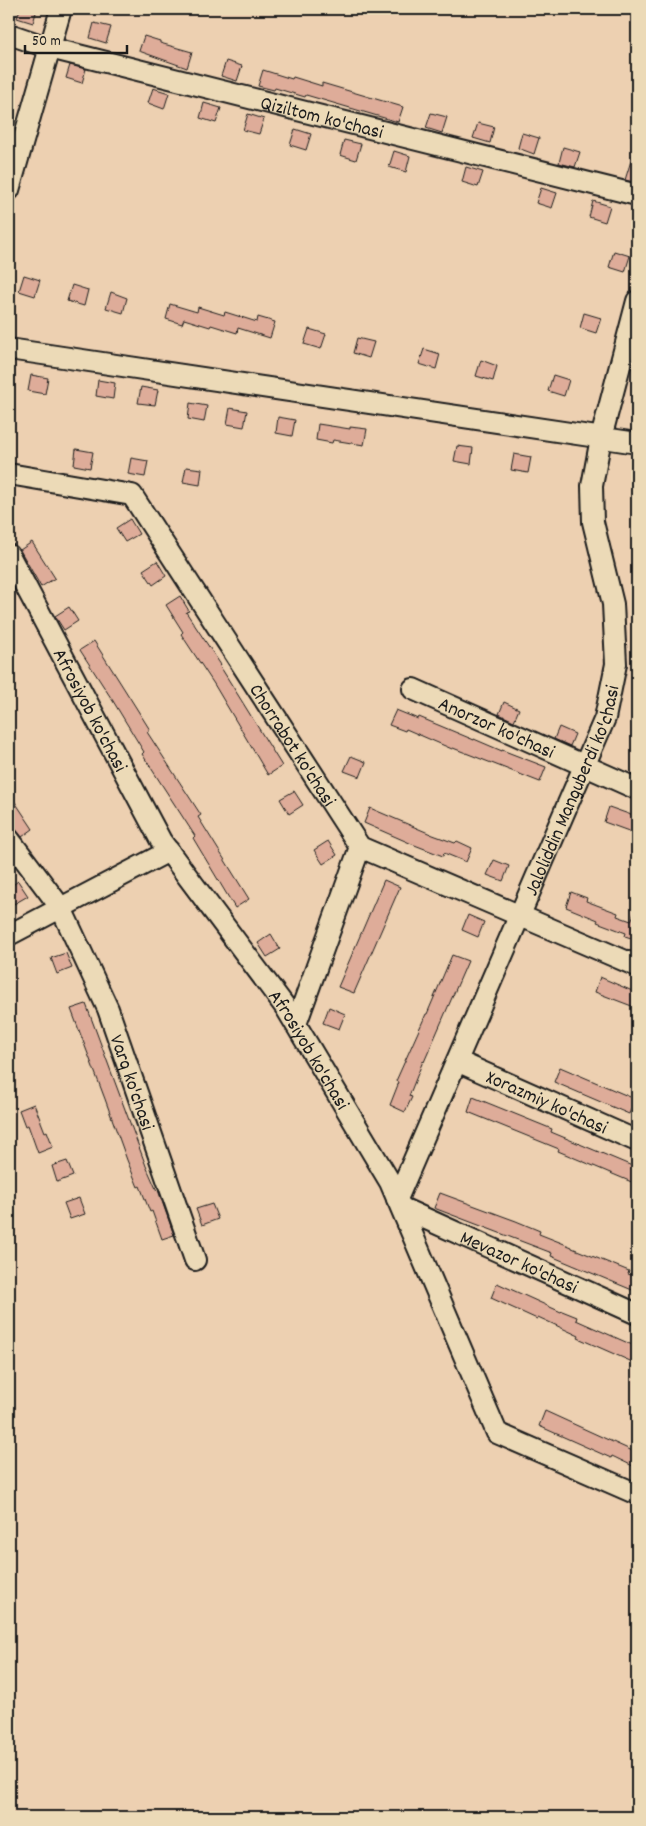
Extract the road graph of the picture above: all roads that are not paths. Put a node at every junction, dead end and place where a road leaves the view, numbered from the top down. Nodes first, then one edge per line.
1 (61, 9) edge
2 (9, 34) edge
3 (50, 48) junction
4 (9, 190) edge
5 (637, 195) edge
6 (637, 301) edge
7 (9, 349) edge
8 (601, 438) junction
9 (637, 443) edge
10 (9, 474) edge
11 (9, 555) edge
12 (413, 689) dead end
13 (584, 765) junction
14 (637, 789) edge
15 (9, 839) edge
16 (360, 848) junction
17 (169, 851) junction
18 (61, 908) junction
19 (520, 915) junction
20 (9, 935) edge
21 (637, 966) edge
22 (296, 1024) junction
23 (457, 1061) junction
24 (637, 1141) edge
25 (399, 1203) junction
26 (195, 1260) dead end
27 (637, 1314) edge
28 (637, 1494) edge

1 - 3 street
2 - 3 street, Qiziltom ko'chasi
3 - 4 street
3 - 5 street, Qiziltom ko'chasi
6 - 8 street, Jaloliddin Manguberdi ko'chasi
7 - 8 street
8 - 9 street
8 - 13 street, Jaloliddin Manguberdi ko'chasi
10 - 16 street, Chorrabot ko'chasi
11 - 17 street, Afrosiyob ko'chasi
12 - 13 street, Anorzor ko'chasi
13 - 14 street, Anorzor ko'chasi
13 - 19 street, Jaloliddin Manguberdi ko'chasi
15 - 18 street, Varq ko'chasi
16 - 19 street
16 - 22 street
17 - 18 street
17 - 22 street, Afrosiyob ko'chasi
18 - 20 street
18 - 26 street, Varq ko'chasi
19 - 21 street
19 - 23 street, Jaloliddin Manguberdi ko'chasi
22 - 25 street, Afrosiyob ko'chasi
23 - 24 street, Xorazmiy ko'chasi
23 - 25 street, Jaloliddin Manguberdi ko'chasi
25 - 27 street, Mevazor ko'chasi
25 - 28 street, Afrosiyob ko'chasi

